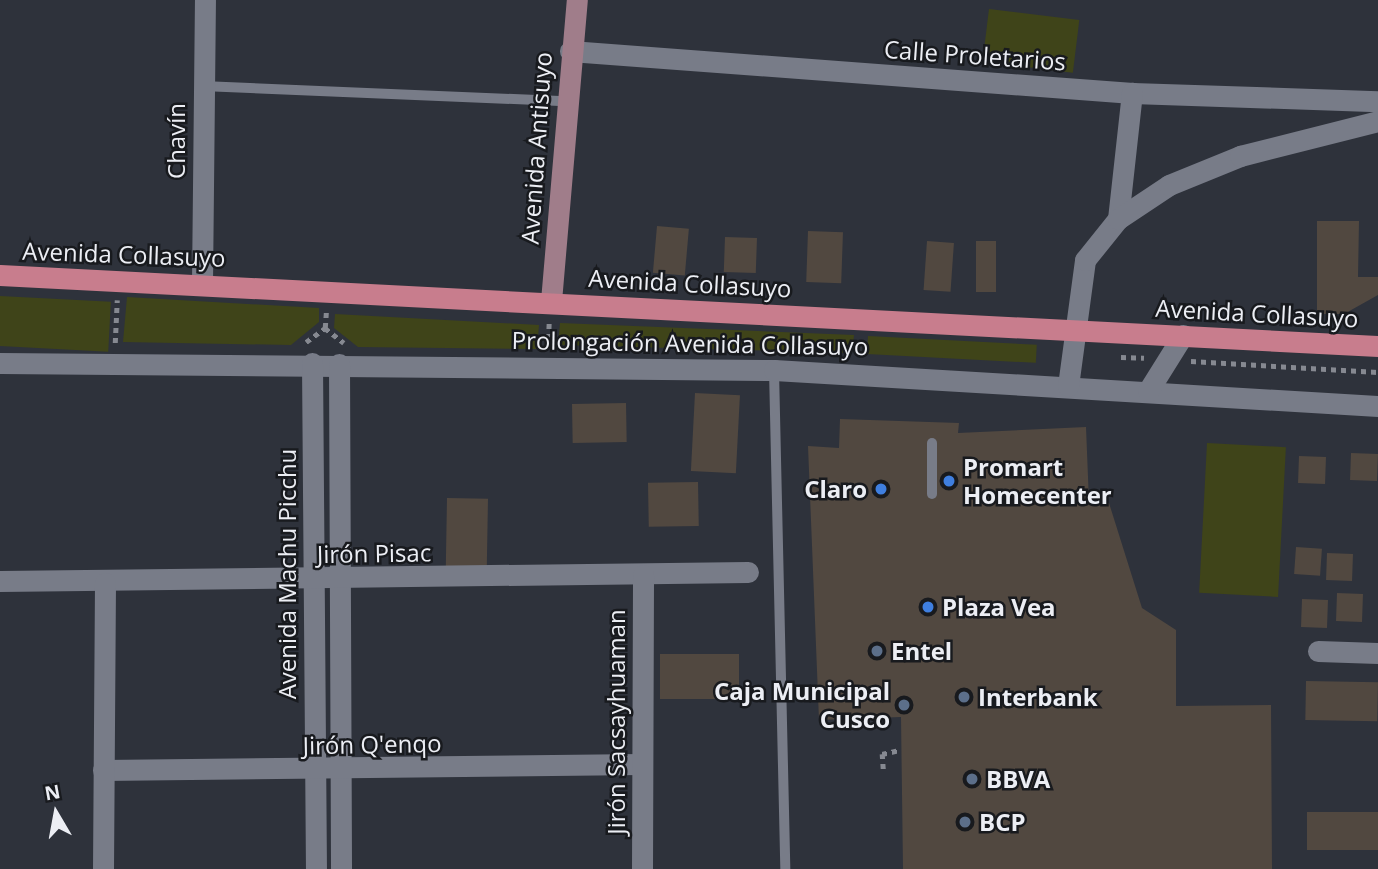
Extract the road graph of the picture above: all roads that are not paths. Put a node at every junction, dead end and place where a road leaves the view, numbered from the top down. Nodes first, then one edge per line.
1 (205, 0) edge
2 (577, 0) edge
3 (570, 51) junction
4 (202, 86) junction
5 (1132, 93) junction
6 (566, 101) junction
7 (1378, 101) edge
8 (1378, 121) edge
9 (1118, 219) junction
10 (0, 275) edge
11 (202, 283) junction
12 (550, 308) junction
13 (1073, 329) junction
14 (1183, 335) junction
15 (1378, 346) edge
16 (306, 355) junction
17 (344, 355) junction
18 (0, 363) edge
19 (774, 370) junction
20 (1069, 386) junction
21 (1148, 391) junction
22 (1378, 406) edge
23 (932, 443) dead end
24 (932, 494) dead end
25 (748, 572) dead end
26 (643, 575) junction
27 (311, 580) junction
28 (337, 580) junction
29 (0, 581) edge
30 (106, 583) junction
31 (1318, 651) dead end
32 (1378, 653) edge
33 (642, 764) junction
34 (103, 770) junction
35 (315, 771) junction
36 (341, 771) junction
37 (103, 869) edge
38 (316, 869) edge
39 (341, 869) edge
40 (642, 869) edge
41 (785, 869) edge

1 - 4 street, Chavín
2 - 3 street, Avenida Antisuyo
3 - 5 street, Calle Proletarios
3 - 6 street, Avenida Antisuyo
4 - 6 lane
4 - 11 street, Chavín
5 - 7 street, Calle Proletarios
5 - 9 street
6 - 12 street, Avenida Antisuyo
8 - 9 street
9 - 13 street
10 - 11 main road, Avenida Collasuyo
11 - 12 main road, Avenida Collasuyo
12 - 13 main road, Avenida Collasuyo
13 - 14 main road, Avenida Collasuyo
13 - 20 street
14 - 15 main road, Avenida Collasuyo
14 - 21 street
16 - 17 street, Prolongación Avenida Collasuyo
16 - 18 street, Prolongación Avenida Collasuyo
16 - 27 street, Avenida Machu Picchu
17 - 19 street, Prolongación Avenida Collasuyo
17 - 28 street, Avenida Machu Picchu
19 - 20 street, Prolongación Avenida Collasuyo
19 - 41 lane
20 - 21 street, Prolongación Avenida Collasuyo
21 - 22 street, Prolongación Avenida Collasuyo
23 - 24 lane
25 - 26 street, Jirón Pisac
26 - 28 street, Jirón Pisac
26 - 33 street, Jirón Sacsayhuaman
27 - 28 street, Jirón Pisac
27 - 30 street, Jirón Pisac
27 - 35 street, Avenida Machu Picchu
28 - 36 street, Avenida Machu Picchu
29 - 30 street, Jirón Pisac
30 - 34 street
31 - 32 street
33 - 36 street, Jirón Q'enqo
33 - 40 street, Jirón Sacsayhuaman
34 - 35 street, Jirón Q'enqo
34 - 37 street
35 - 36 street, Jirón Q'enqo
35 - 38 street, Avenida Machu Picchu
36 - 39 street, Avenida Machu Picchu

